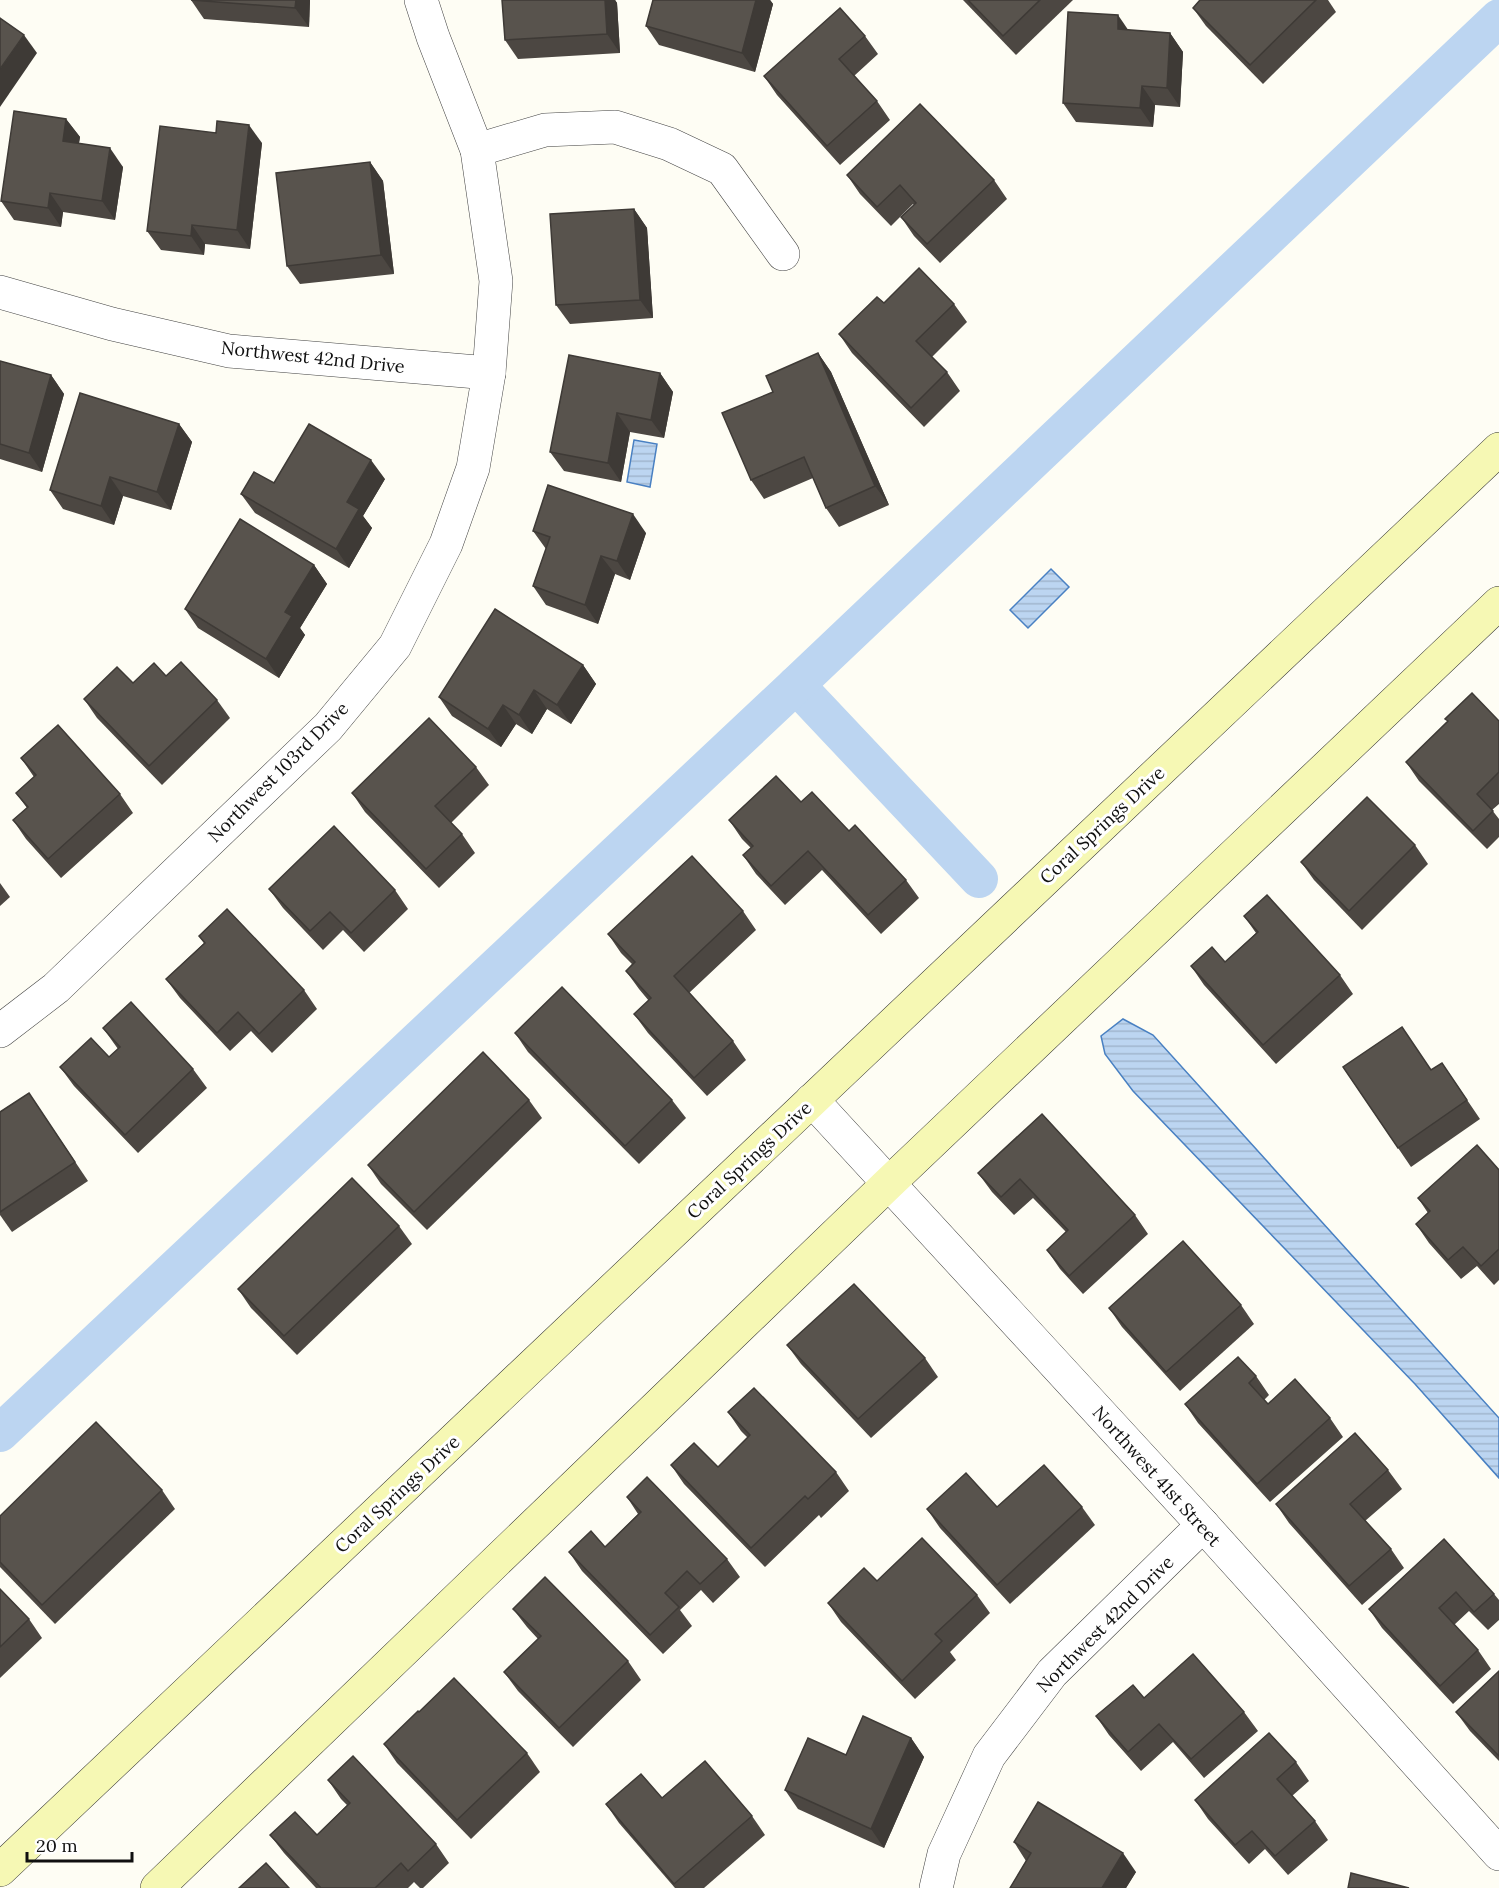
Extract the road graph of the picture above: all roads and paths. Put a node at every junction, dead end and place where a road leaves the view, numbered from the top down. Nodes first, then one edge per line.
1 (421, 0) edge
2 (477, 150) junction
3 (783, 254) dead end
4 (0, 292) edge
5 (489, 374) junction
6 (1499, 449) edge
7 (1499, 603) edge
8 (0, 1031) edge
9 (812, 1100) junction
10 (888, 1183) junction
11 (1203, 1526) junction
12 (1499, 1854) edge
13 (0, 1870) edge
14 (157, 1888) edge
15 (936, 1888) edge

1 - 2 street, Northwest 103rd Drive
2 - 3 street
2 - 5 street, Northwest 103rd Drive
4 - 5 street, Northwest 42nd Drive
5 - 8 street, Northwest 103rd Drive
6 - 9 main road, Coral Springs Drive
7 - 10 main road
9 - 10 street, Northwest 41st Street
9 - 13 main road, Coral Springs Drive
10 - 11 street, Northwest 41st Street
10 - 14 main road
11 - 12 street, Northwest 41st Street
11 - 15 street, Northwest 42nd Drive

